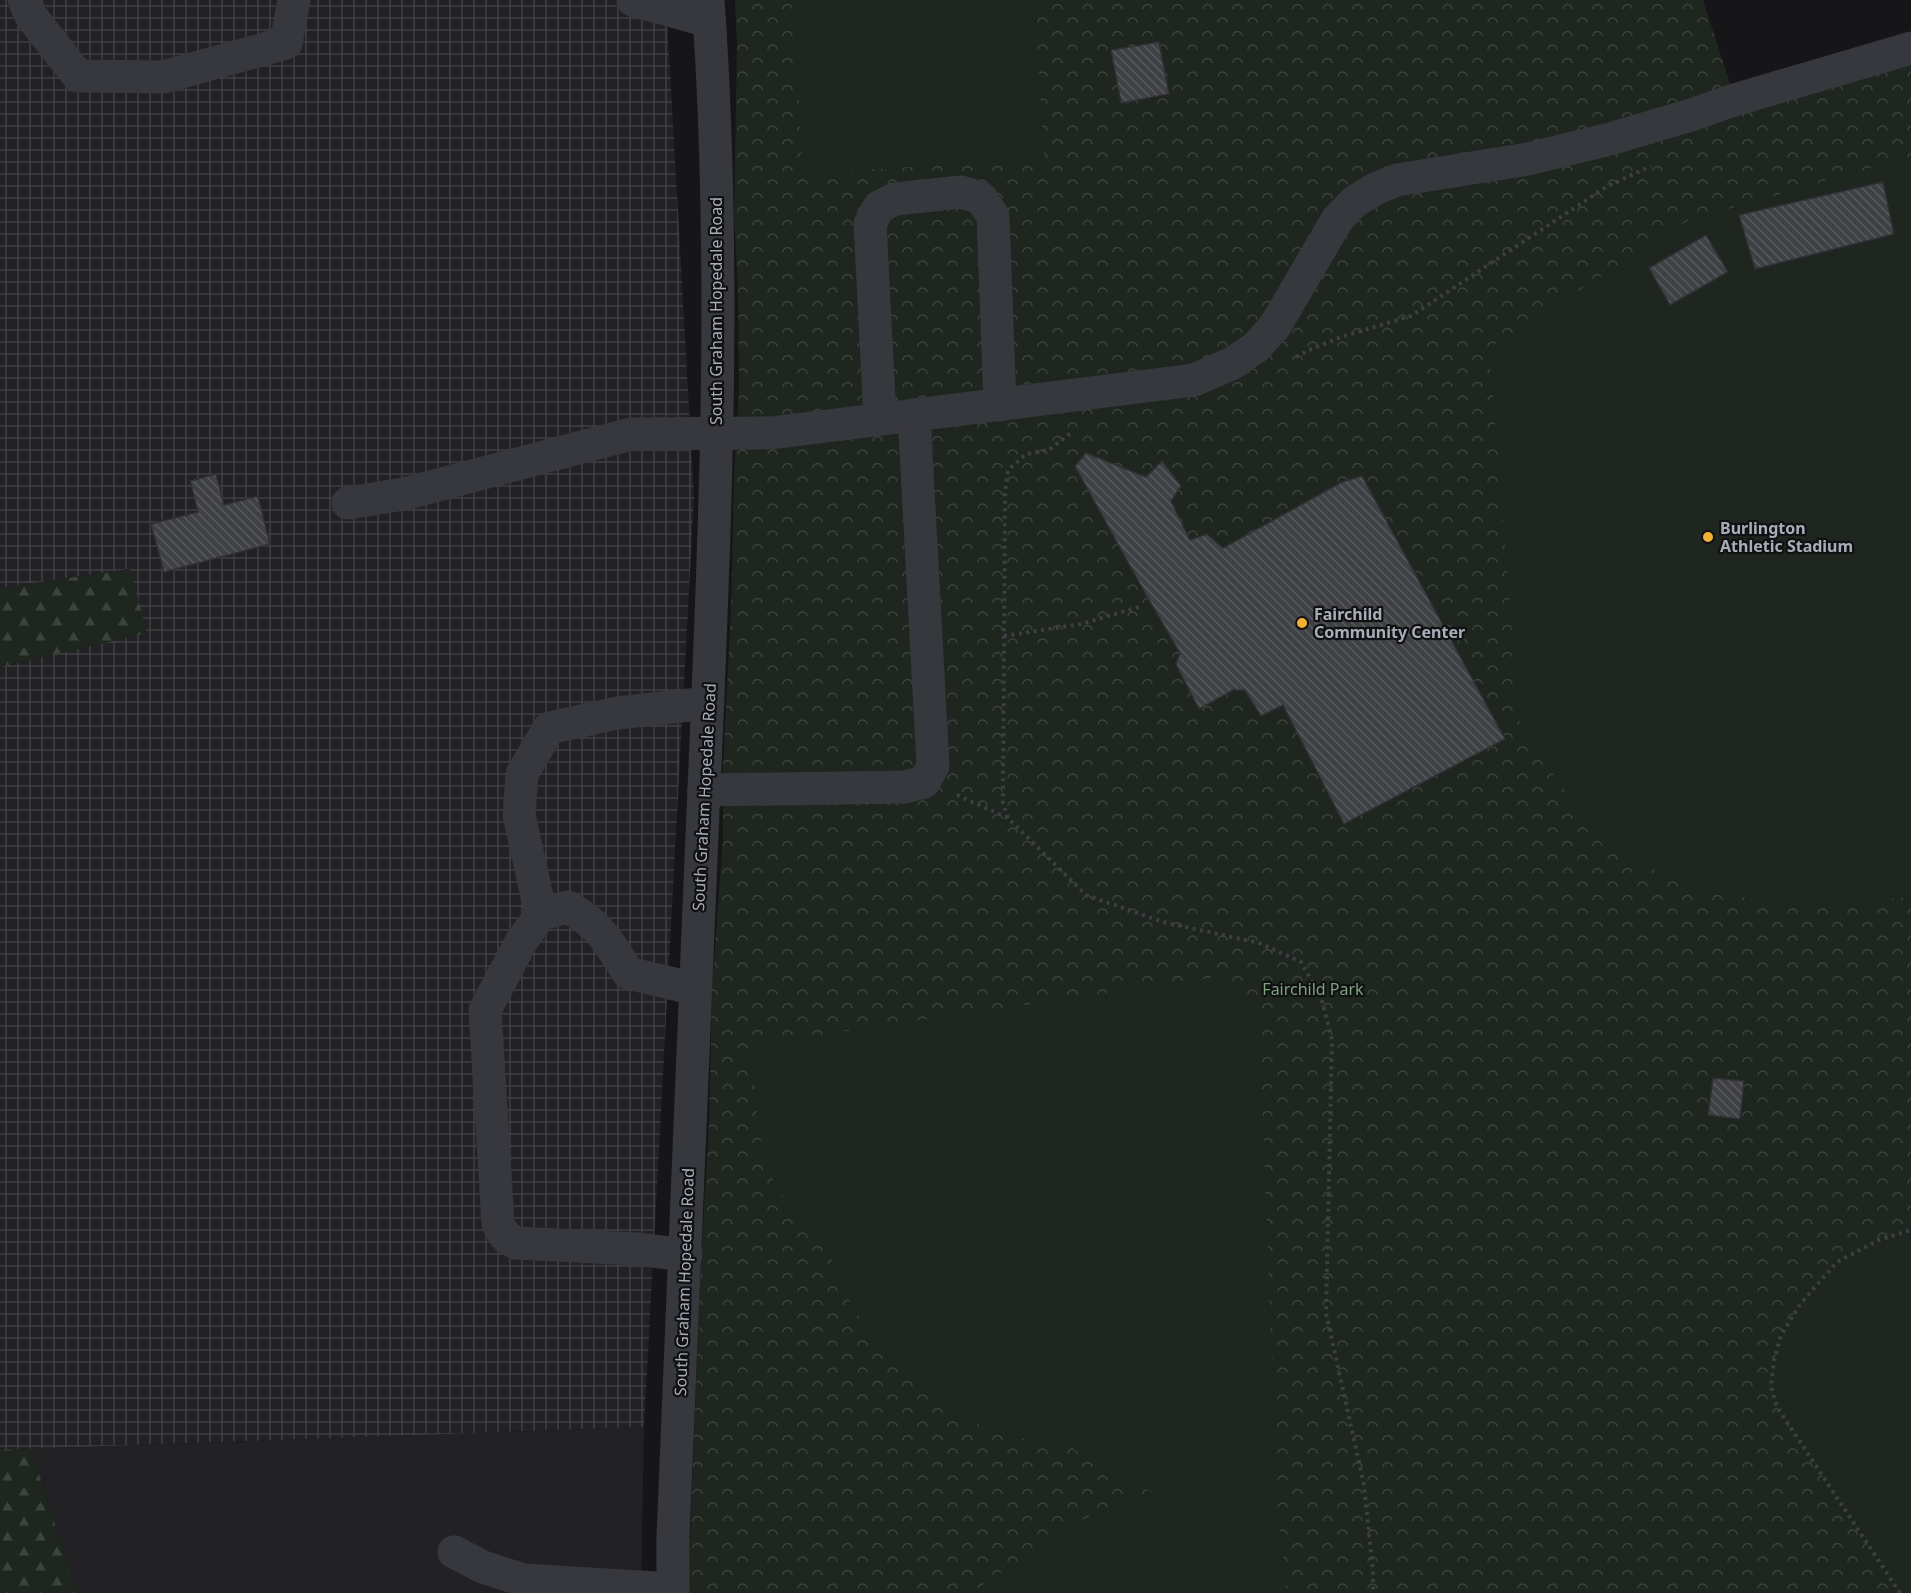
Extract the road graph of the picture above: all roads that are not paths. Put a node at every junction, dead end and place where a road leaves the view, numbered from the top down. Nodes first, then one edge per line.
1 (24, 0) edge
2 (294, 0) edge
3 (633, 0) edge
4 (708, 11) edge
5 (1911, 48) edge
6 (1000, 405) junction
7 (914, 415) junction
8 (880, 418) junction
9 (716, 433) junction
10 (348, 503) dead end
11 (708, 703) junction
12 (704, 790) junction
13 (540, 914) junction
14 (695, 989) junction
15 (686, 1255) junction
16 (454, 1552) dead end
17 (673, 1591) edge

1 - 2 street
3 - 4 street
4 - 9 street, South Graham Hopedale Road
5 - 6 street
6 - 7 street
6 - 8 street
7 - 8 street
7 - 12 street
8 - 9 street
9 - 10 street
9 - 11 street, South Graham Hopedale Road
11 - 12 street, South Graham Hopedale Road
11 - 13 street
12 - 14 street, South Graham Hopedale Road
13 - 14 street
13 - 15 street
14 - 15 street, South Graham Hopedale Road
15 - 17 street, South Graham Hopedale Road
16 - 17 street

